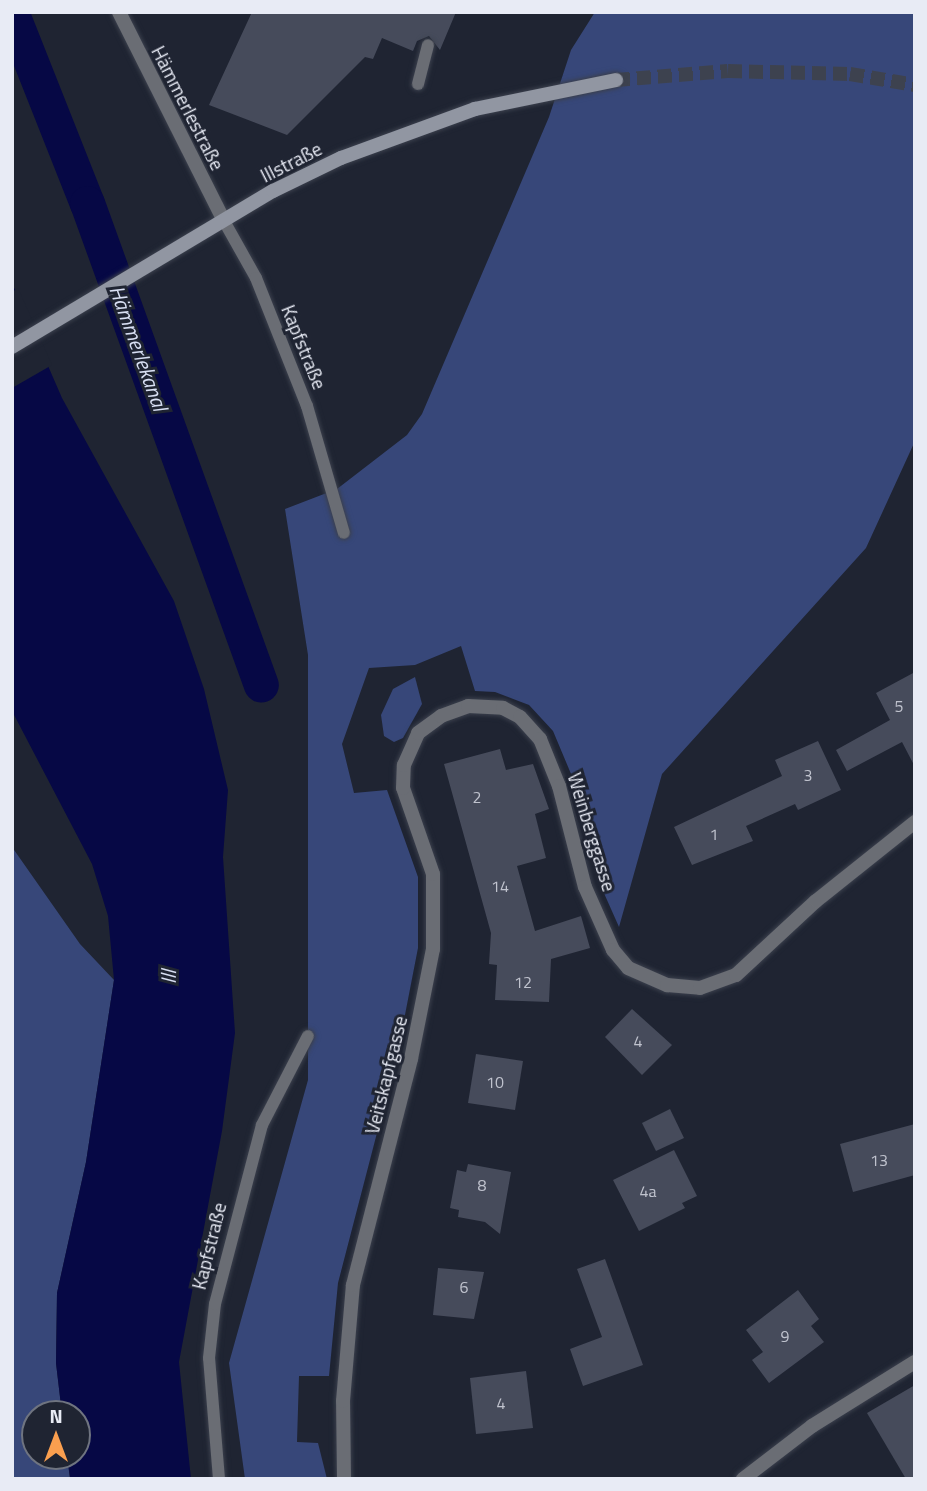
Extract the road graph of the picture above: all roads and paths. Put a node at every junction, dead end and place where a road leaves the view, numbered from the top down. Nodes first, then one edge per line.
1 (119, 12) edge
2 (428, 45) dead end
3 (616, 80) tunnel mouth
4 (418, 84) dead end
5 (224, 221) junction
6 (12, 347) edge
7 (344, 533) dead end
8 (459, 709) joint
9 (915, 822) edge
10 (308, 1036) dead end
11 (915, 1362) edge
12 (219, 1479) edge
13 (344, 1479) edge
14 (743, 1479) edge

1 - 5 street, Hämmerlestraße
2 - 4 lane
3 - 5 main road, Illstraße
5 - 6 main road, Illstraße
5 - 7 lane, Kapfstraße
8 - 9 street, Weinberggasse
8 - 13 street, Veitskapfgasse
10 - 12 lane, Kapfstraße
11 - 14 street

